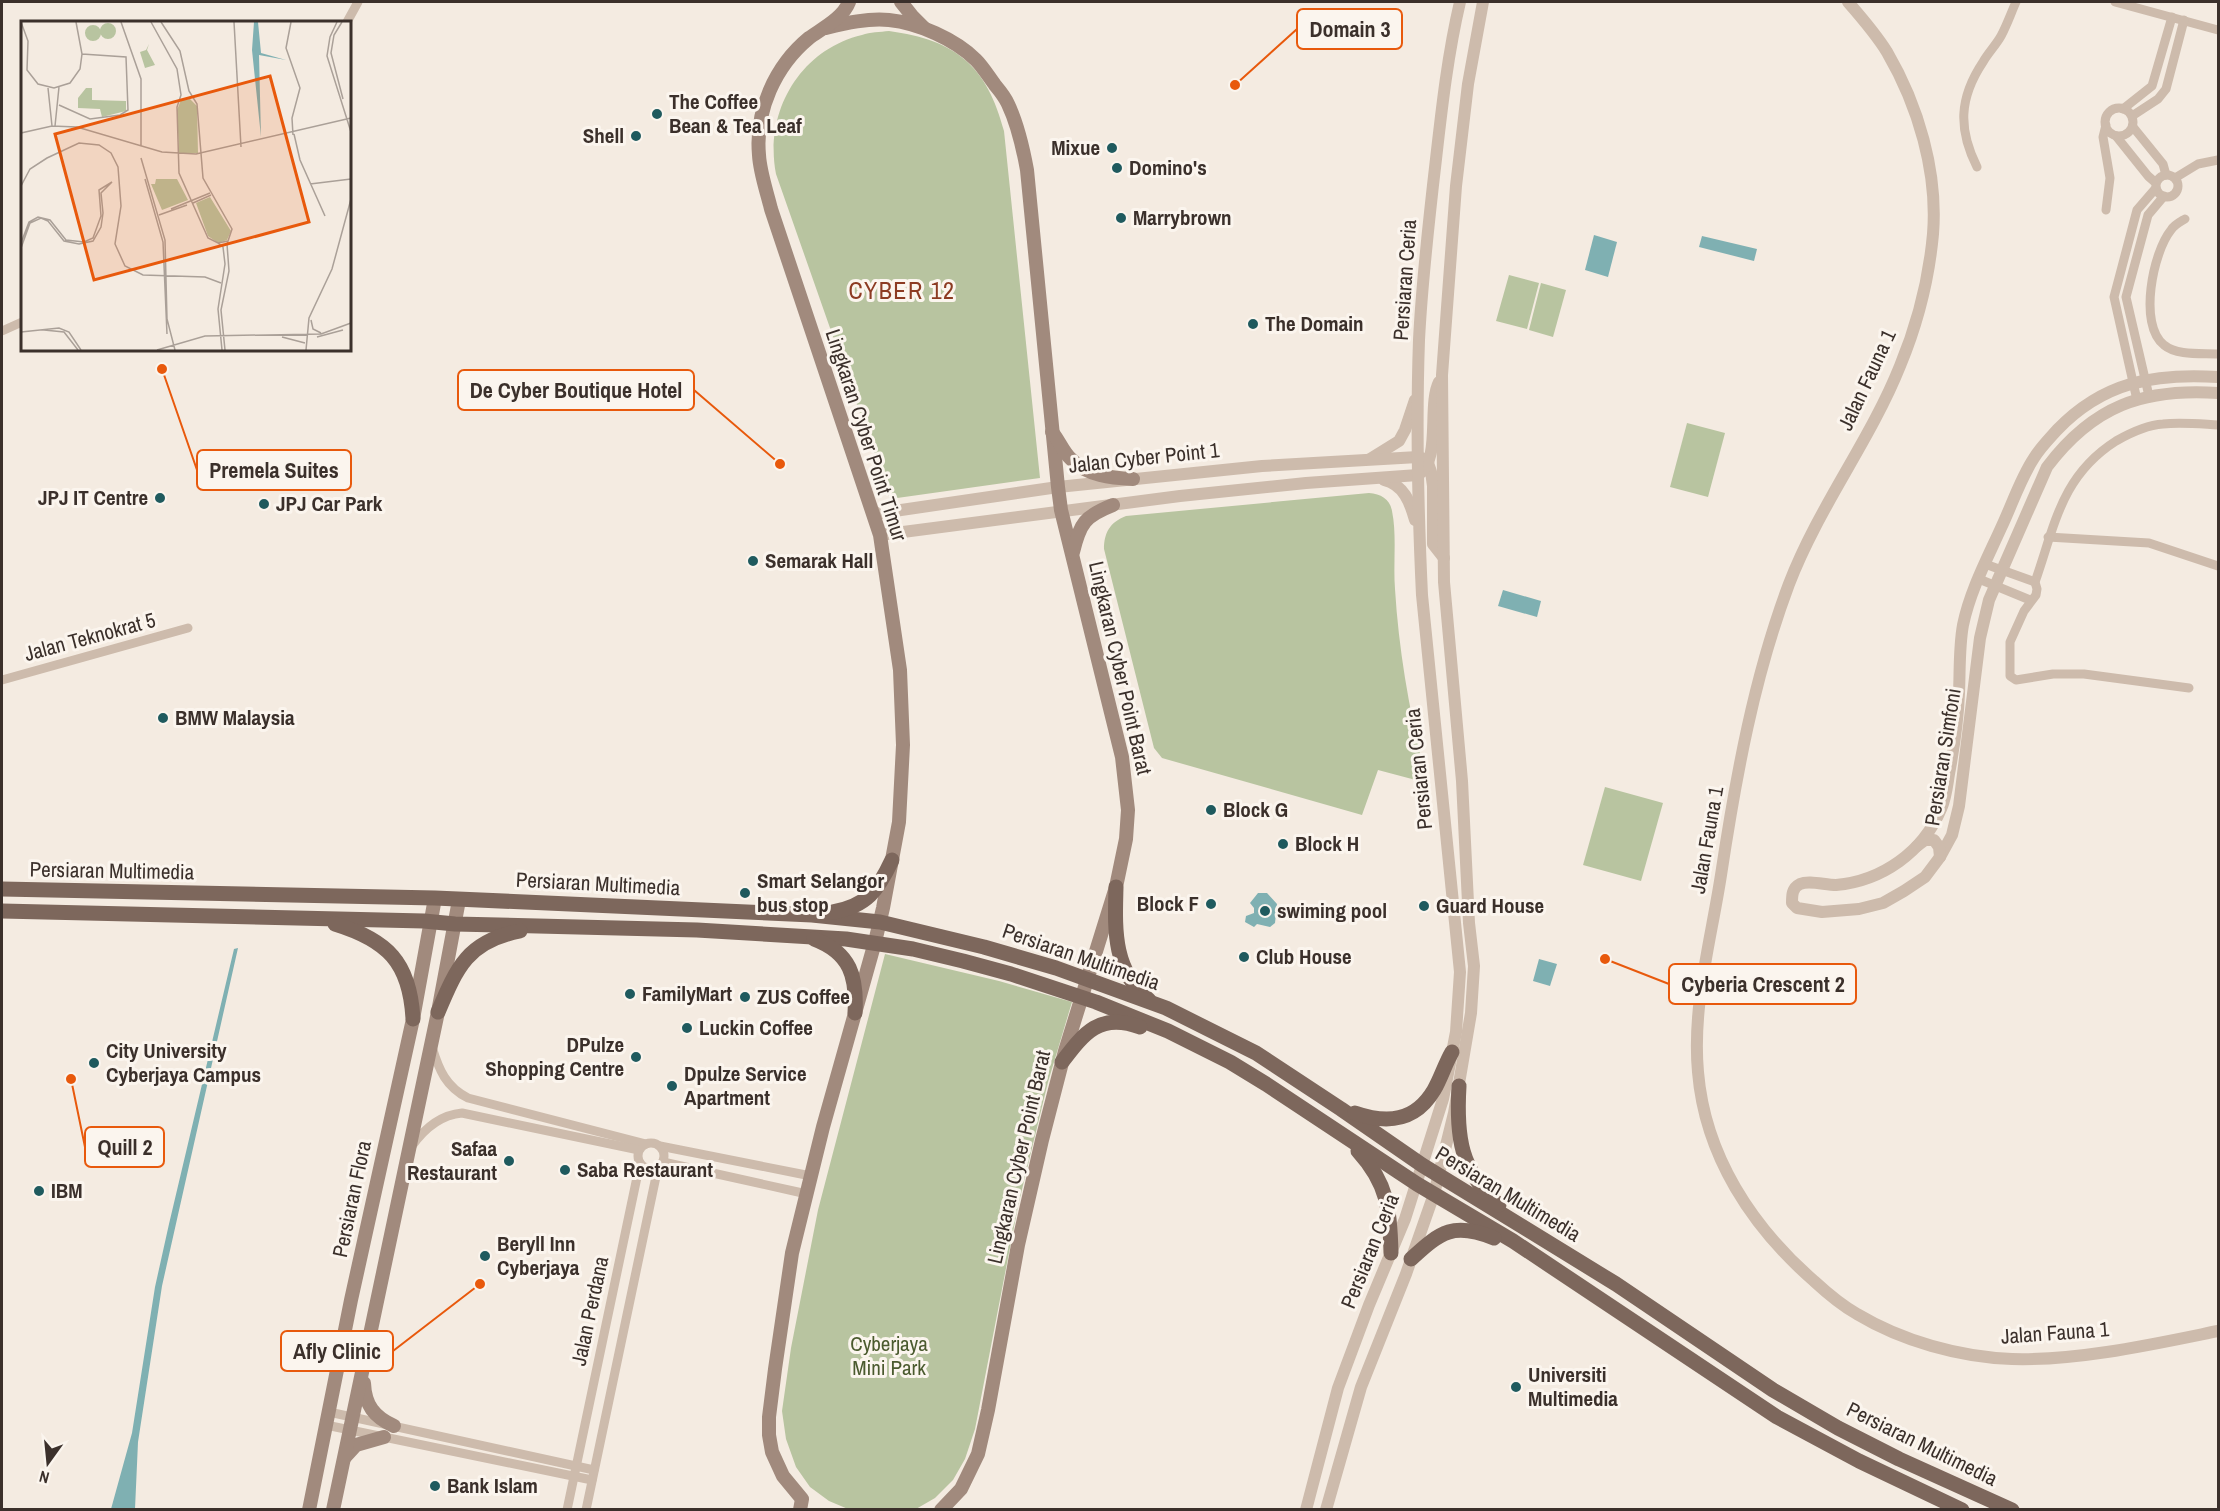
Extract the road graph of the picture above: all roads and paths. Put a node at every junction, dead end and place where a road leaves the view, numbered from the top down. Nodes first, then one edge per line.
1 (358, 2) edge
2 (849, 2) edge
3 (901, 2) edge
4 (1460, 2) edge
5 (1483, 2) edge
6 (1848, 2) edge
7 (2016, 2) edge
8 (2115, 2) edge
9 (2178, 19) junction
10 (348, 21) edge
11 (826, 28) junction
12 (2218, 30) edge
13 (927, 31) junction
14 (2152, 86) junction
15 (2166, 89) junction
16 (2123, 109) junction
17 (2132, 116) junction
18 (2106, 125) junction
19 (2133, 127) junction
20 (2116, 136) junction
21 (2218, 160) edge
22 (1977, 167) dead end
23 (2170, 177) junction
24 (2156, 186) junction
25 (2164, 196) junction
26 (2106, 210) dead end
27 (2185, 219) dead end
28 (21, 322) edge
29 (2, 331) edge
30 (2218, 354) edge
31 (1442, 375) junction
32 (2218, 376) edge
33 (2138, 382) junction
34 (1418, 390) junction
35 (2218, 393) edge
36 (2143, 398) junction
37 (2218, 424) edge
38 (1051, 430) junction
39 (1423, 459) junction
40 (1367, 461) junction
41 (1418, 475) junction
42 (1134, 479) junction
43 (1378, 479) junction
44 (1058, 487) junction
45 (1113, 505) junction
46 (1061, 510) junction
47 (874, 514) junction
48 (1419, 533) junction
49 (880, 535) junction
50 (2049, 537) junction
51 (1072, 554) junction
52 (1444, 558) junction
53 (1985, 564) junction
54 (2218, 566) edge
55 (2002, 571) junction
56 (1979, 579) junction
57 (2035, 582) junction
58 (1995, 586) junction
59 (2030, 600) junction
60 (188, 628) dead end
61 (2, 680) edge
62 (2189, 688) dead end
63 (1909, 853) junction
64 (1940, 857) junction
65 (892, 860) junction
66 (1116, 887) junction
67 (2, 890) edge
68 (435, 898) junction
69 (459, 900) junction
70 (2, 911) edge
71 (813, 915) junction
72 (316, 918) junction
73 (430, 921) junction
74 (880, 922) junction
75 (455, 924) junction
76 (562, 926) junction
77 (803, 935) junction
78 (875, 942) junction
79 (1087, 979) junction
80 (1082, 996) junction
81 (1152, 1002) junction
82 (438, 1012) junction
83 (855, 1013) junction
84 (413, 1019) junction
85 (431, 1044) junction
86 (1452, 1052) junction
87 (1062, 1062) junction
88 (1266, 1083) junction
89 (1459, 1086) junction
90 (1341, 1108) junction
91 (1328, 1124) junction
92 (660, 1146) junction
93 (643, 1147) junction
94 (409, 1152) junction
95 (640, 1163) junction
96 (660, 1165) junction
97 (1422, 1166) junction
98 (1438, 1175) junction
99 (811, 1176) junction
100 (1417, 1184) junction
101 (807, 1194) junction
102 (1434, 1194) junction
103 (1542, 1239) junction
104 (1391, 1253) junction
105 (1411, 1260) junction
106 (1551, 1266) junction
107 (616, 1274) junction
108 (634, 1277) junction
109 (608, 1311) junction
110 (626, 1314) junction
111 (2218, 1331) edge
112 (363, 1371) junction
113 (595, 1377) junction
114 (613, 1380) junction
115 (327, 1419) junction
116 (352, 1424) junction
117 (394, 1426) junction
118 (384, 1437) junction
119 (345, 1457) junction
120 (576, 1466) junction
121 (593, 1475) junction
122 (574, 1476) junction
123 (801, 1504) edge
124 (309, 1509) edge
125 (333, 1509) edge
126 (567, 1509) edge
127 (586, 1509) edge
128 (814, 1509) edge
129 (941, 1509) edge
130 (1306, 1509) edge
131 (1326, 1509) edge
132 (1962, 1509) edge
133 (2012, 1509) edge

1 - 10 street
2 - 11 main road, Lingkaran Cyber Point Timur
3 - 13 main road
4 - 34 street, Persiaran Ceria
5 - 31 street, Persiaran Ceria
6 - 111 street, Jalan Fauna 1
7 - 22 street
8 - 9 street
9 - 12 street
9 - 14 street
9 - 15 street
11 - 13 main road
11 - 47 main road, Lingkaran Cyber Point Timur
13 - 38 main road, Lingkaran Cyber Point Barat
14 - 15 street
14 - 16 street
15 - 17 street
16 - 17 street
16 - 18 street
17 - 19 street
18 - 20 street
18 - 26 street
19 - 20 street
19 - 23 street
20 - 24 street
21 - 23 street
23 - 24 street
23 - 25 street
24 - 25 street
24 - 33 street
25 - 33 street
27 - 30 street
28 - 29 street
31 - 39 street
31 - 52 street, Persiaran Ceria
32 - 33 street, Persiaran Simfoni
33 - 36 street
33 - 53 street, Persiaran Simfoni
34 - 39 street, Persiaran Ceria
34 - 40 street
35 - 36 street, Persiaran Simfoni
36 - 55 street, Persiaran Simfoni
37 - 50 street
38 - 42 main road
38 - 44 main road, Lingkaran Cyber Point Barat
39 - 40 street, Jalan Cyber Point 1
39 - 41 street
39 - 52 street
40 - 42 street, Jalan Cyber Point 1
41 - 43 street, Jalan Cyber Point 1
41 - 48 street, Persiaran Ceria
42 - 44 street, Jalan Cyber Point 1
43 - 45 street, Jalan Cyber Point 1
43 - 48 street
44 - 46 main road, Lingkaran Cyber Point Barat
44 - 47 street, Jalan Cyber Point 1
45 - 46 street, Jalan Cyber Point 1
45 - 51 main road
46 - 49 street, Jalan Cyber Point 1
46 - 51 main road, Lingkaran Cyber Point Barat
47 - 49 main road, Lingkaran Cyber Point Timur
48 - 86 street, Persiaran Ceria
49 - 65 main road, Lingkaran Cyber Point Timur
50 - 54 street
50 - 57 street
51 - 66 main road, Lingkaran Cyber Point Barat
52 - 89 street, Persiaran Ceria
53 - 55 street
53 - 56 street, Persiaran Simfoni
55 - 57 street
55 - 58 street, Persiaran Simfoni
56 - 58 street
56 - 63 street, Persiaran Simfoni
57 - 59 street
58 - 59 street
58 - 64 street, Persiaran Simfoni
59 - 62 street
60 - 61 street, Jalan Teknokrat 5
63 - 64 street
63 - 64 street, Persiaran Simfoni
65 - 71 main road
65 - 74 main road, Lingkaran Cyber Point Timur
66 - 79 main road, Lingkaran Cyber Point Barat
66 - 81 main road
67 - 68 main road, Persiaran Multimedia
68 - 69 main road, Persiaran Multimedia
68 - 73 main road, Persiaran Flora
69 - 71 main road, Persiaran Multimedia
69 - 75 main road
70 - 72 main road, Persiaran Multimedia
71 - 74 main road, Persiaran Multimedia
72 - 73 main road, Persiaran Multimedia
72 - 84 main road
73 - 75 main road, Persiaran Multimedia
73 - 84 main road, Persiaran Flora
74 - 78 main road, Lingkaran Cyber Point Timur
74 - 79 main road, Persiaran Multimedia
75 - 76 main road, Persiaran Multimedia
75 - 82 main road
76 - 77 main road, Persiaran Multimedia
76 - 82 main road
77 - 78 main road, Persiaran Multimedia
77 - 83 main road
78 - 80 main road, Persiaran Multimedia
78 - 83 main road, Lingkaran Cyber Point Timur
79 - 80 main road, Lingkaran Cyber Point Barat
79 - 81 main road, Persiaran Multimedia
80 - 87 main road, Lingkaran Cyber Point Barat
80 - 88 main road, Persiaran Multimedia
81 - 90 main road, Persiaran Multimedia
82 - 85 main road
83 - 99 main road, Lingkaran Cyber Point Timur
84 - 115 main road, Persiaran Flora
85 - 93 street
85 - 94 main road
86 - 90 main road
86 - 97 street, Persiaran Ceria
87 - 88 main road
87 - 129 main road, Lingkaran Cyber Point Barat
88 - 91 main road, Persiaran Multimedia
89 - 98 street, Persiaran Ceria
89 - 103 main road
90 - 97 main road, Persiaran Multimedia
91 - 100 main road, Persiaran Multimedia
91 - 104 main road
92 - 93 street
92 - 96 street, Jalan Perdana
92 - 99 street
93 - 94 street
93 - 95 street, Jalan Perdana
94 - 112 main road
95 - 96 street
95 - 107 street, Jalan Perdana
96 - 101 street
96 - 108 street, Jalan Perdana
97 - 98 main road, Persiaran Multimedia
97 - 100 street, Persiaran Ceria
98 - 102 street, Persiaran Ceria
98 - 103 main road, Persiaran Multimedia
99 - 101 main road, Lingkaran Cyber Point Timur
100 - 102 main road, Persiaran Multimedia
100 - 104 street, Persiaran Ceria
101 - 123 main road, Lingkaran Cyber Point Timur
102 - 105 street, Persiaran Ceria
102 - 106 main road, Persiaran Multimedia
103 - 133 main road, Persiaran Multimedia
104 - 130 street, Persiaran Ceria
105 - 106 main road
105 - 131 street, Persiaran Ceria
106 - 132 main road, Persiaran Multimedia
107 - 108 street
107 - 109 street, Jalan Perdana
108 - 110 street, Jalan Perdana
109 - 110 street
109 - 113 street, Jalan Perdana
110 - 114 street, Jalan Perdana
112 - 116 main road
112 - 117 main road
113 - 114 street
113 - 120 street, Jalan Perdana
114 - 121 street, Jalan Perdana
115 - 116 street
115 - 124 main road, Persiaran Flora
116 - 117 street
116 - 118 street
116 - 119 main road
117 - 120 street
118 - 119 main road
118 - 122 street
119 - 125 main road
120 - 121 street
120 - 122 street, Jalan Perdana
121 - 122 street
121 - 127 street, Jalan Perdana
122 - 126 street, Jalan Perdana
123 - 128 main road, Lingkaran Cyber Point Timur

